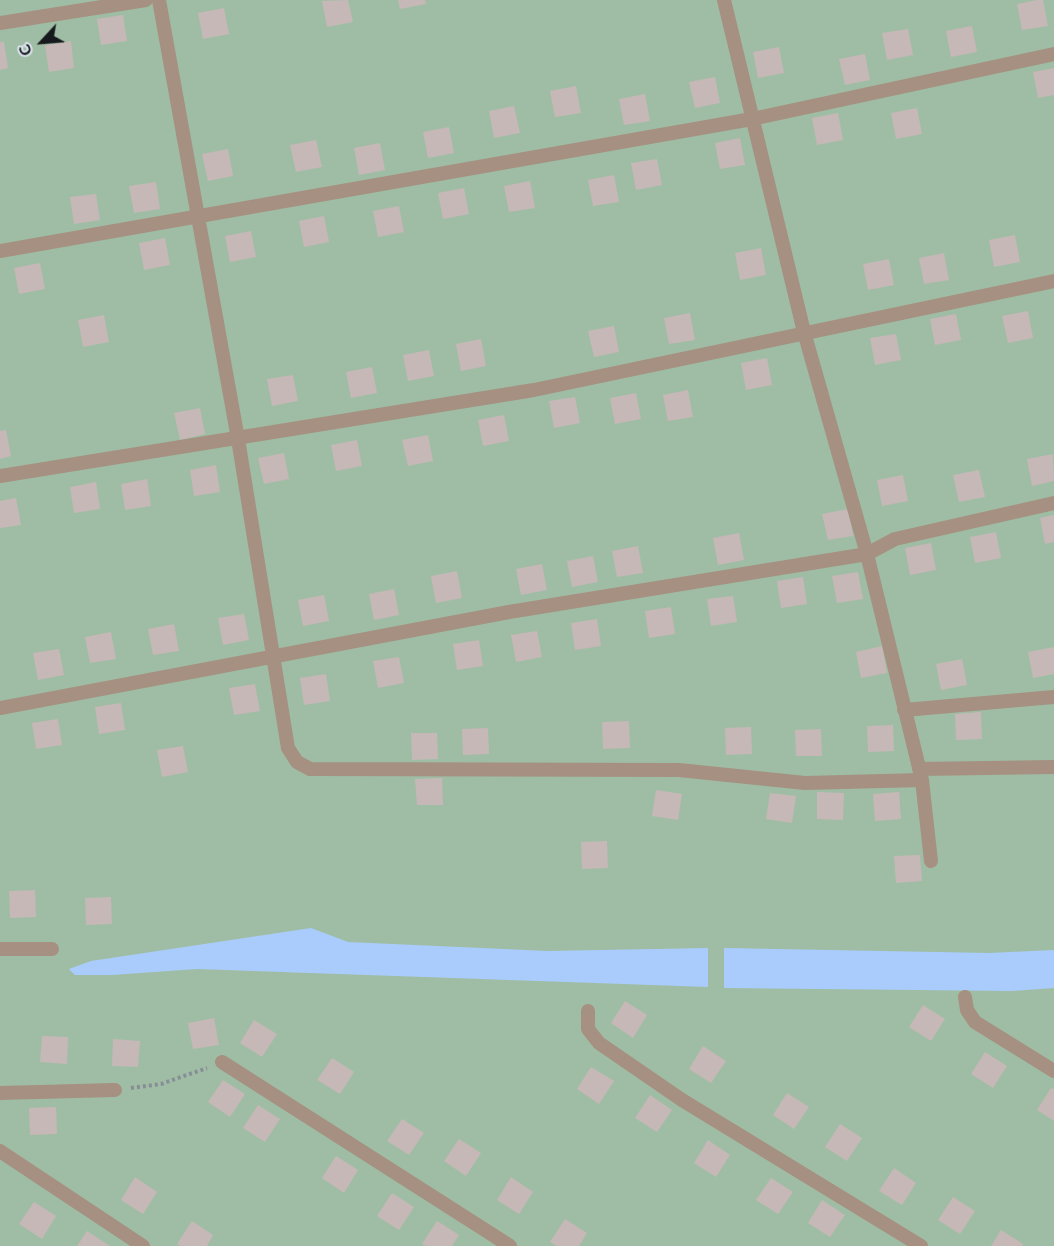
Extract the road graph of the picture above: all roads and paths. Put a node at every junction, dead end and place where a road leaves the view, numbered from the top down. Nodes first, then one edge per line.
1 (146, 0) edge
2 (159, 0) edge
3 (724, 0) edge
4 (0, 23) edge
5 (1054, 54) edge
6 (752, 119) junction
7 (198, 216) junction
8 (0, 251) edge
9 (1054, 281) edge
10 (804, 332) junction
11 (238, 439) junction
12 (0, 476) edge
13 (1054, 503) edge
14 (867, 554) junction
15 (273, 657) junction
16 (1054, 697) edge
17 (0, 708) edge
18 (904, 710) junction
19 (1054, 767) edge
20 (920, 775) junction
21 (931, 861) dead end
22 (0, 949) edge
23 (52, 949) dead end
24 (965, 997) dead end
25 (588, 1011) dead end
26 (222, 1062) joint
27 (1054, 1071) edge
28 (115, 1090) joint
29 (0, 1093) edge
30 (0, 1150) edge
31 (143, 1246) edge
32 (510, 1246) edge
33 (921, 1246) edge

1 - 4 lane
2 - 7 lane
3 - 6 lane
5 - 6 lane
6 - 7 lane
6 - 10 lane
7 - 8 lane
7 - 11 lane
9 - 10 lane
10 - 11 lane
10 - 14 lane
11 - 12 lane
11 - 15 lane
13 - 14 lane
14 - 15 lane
14 - 18 lane
15 - 17 lane
15 - 20 lane
16 - 18 lane
18 - 20 lane
19 - 20 lane
20 - 21 lane
22 - 23 lane
24 - 27 lane
25 - 33 lane
26 - 28 path
26 - 32 lane
28 - 29 lane
30 - 31 lane

